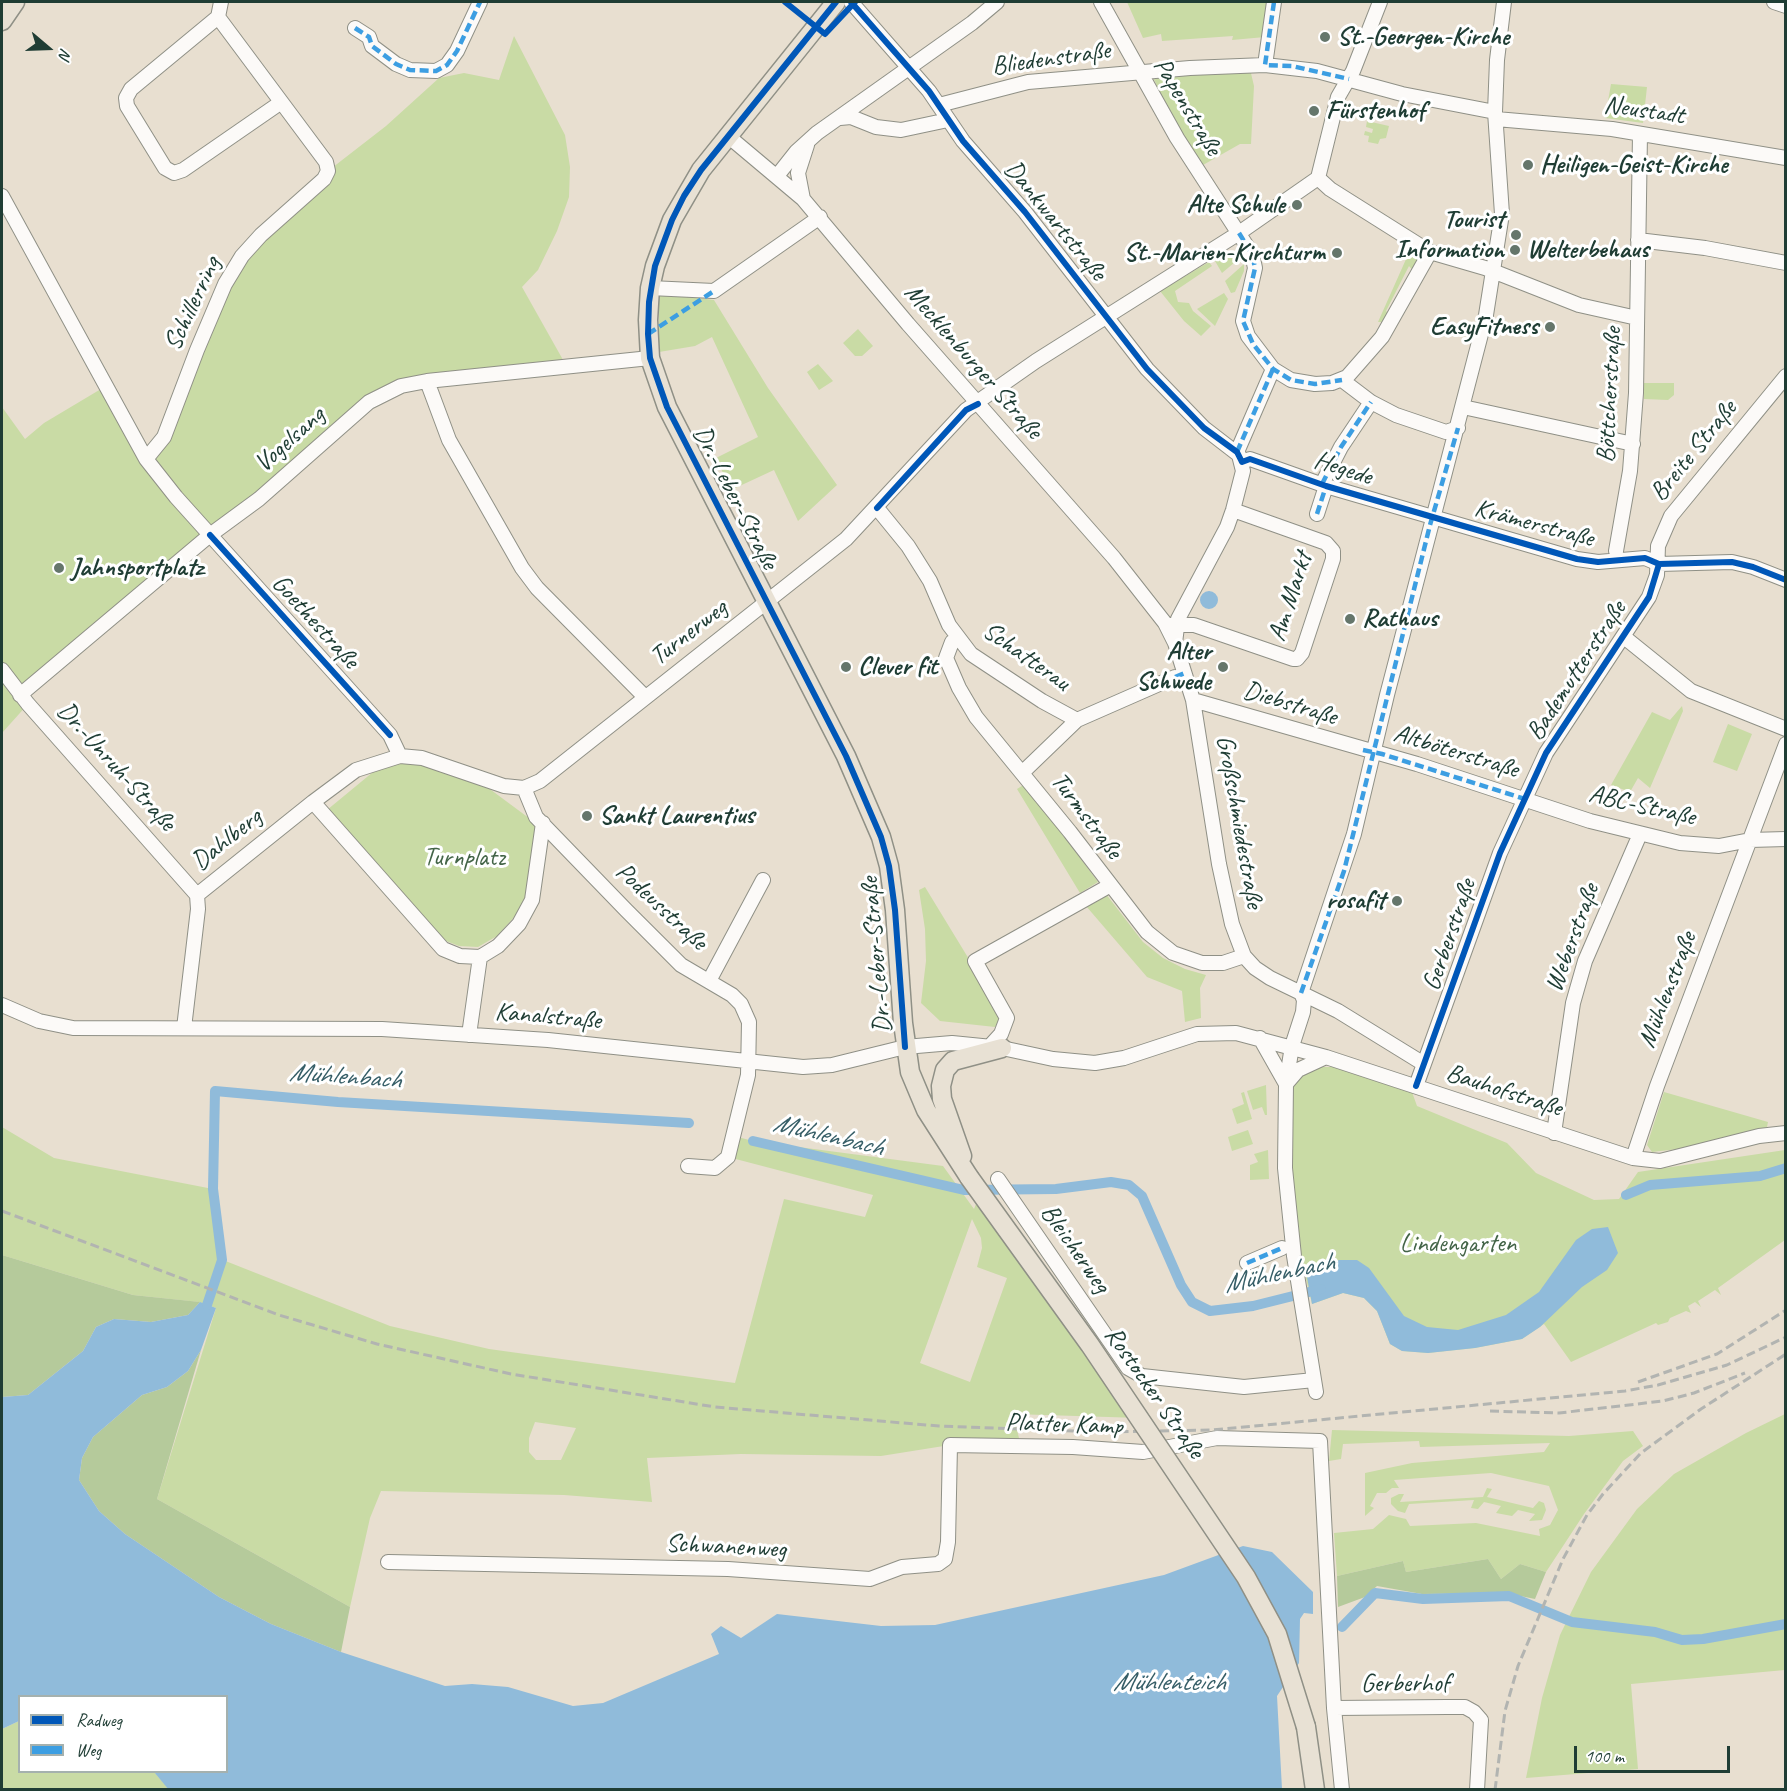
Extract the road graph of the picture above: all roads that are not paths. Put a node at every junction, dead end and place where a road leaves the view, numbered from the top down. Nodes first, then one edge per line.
1 (15, 2) edge
2 (221, 2) edge
3 (480, 2) edge
4 (836, 2) edge
5 (851, 2) edge
6 (997, 2) edge
7 (1101, 2) edge
8 (1274, 2) edge
9 (1380, 2) edge
10 (1504, 2) edge
11 (1774, 2) edge
12 (1785, 6) edge
13 (218, 17) junction
14 (2, 21) edge
15 (355, 28) dead end
16 (1265, 65) junction
17 (909, 68) junction
18 (1138, 72) junction
19 (1348, 79) junction
20 (280, 103) junction
21 (860, 104) junction
22 (939, 105) junction
23 (1495, 115) junction
24 (840, 118) junction
25 (948, 120) junction
26 (861, 122) junction
27 (1640, 134) junction
28 (728, 136) junction
29 (809, 140) junction
30 (1785, 158) edge
31 (777, 176) junction
32 (1318, 178) junction
33 (2, 196) edge
34 (804, 199) junction
35 (820, 217) junction
36 (1239, 233) junction
37 (1638, 240) junction
38 (1430, 252) junction
39 (1785, 263) edge
40 (1494, 272) junction
41 (650, 288) junction
42 (1106, 316) junction
43 (1637, 318) junction
44 (650, 358) junction
45 (1273, 369) junction
46 (1785, 376) edge
47 (1342, 380) junction
48 (428, 381) junction
49 (1371, 402) junction
50 (978, 404) junction
51 (1463, 407) junction
52 (1458, 428) junction
53 (1633, 444) junction
54 (1239, 456) junction
55 (146, 459) junction
56 (1324, 485) junction
57 (877, 508) junction
58 (1233, 510) junction
59 (1317, 514) dead end
60 (1433, 518) junction
61 (210, 535) junction
62 (1616, 551) dead end
63 (1659, 564) junction
64 (1785, 580) edge
65 (766, 602) junction
66 (1185, 603) junction
67 (1194, 626) junction
68 (1171, 630) junction
69 (1624, 637) junction
70 (959, 639) junction
71 (2, 670) edge
72 (1175, 677) dead end
73 (20, 695) junction
74 (645, 698) junction
75 (1193, 700) junction
76 (1077, 720) junction
77 (1785, 729) edge
78 (1785, 744) edge
79 (1368, 751) junction
80 (400, 756) junction
81 (1023, 772) junction
82 (524, 788) junction
83 (1525, 799) junction
84 (313, 802) junction
85 (543, 823) junction
86 (1640, 834) junction
87 (1785, 839) edge
88 (1750, 840) junction
89 (763, 880) dead end
90 (1109, 886) junction
91 (197, 895) junction
92 (1244, 956) junction
93 (480, 957) junction
94 (709, 981) junction
95 (1301, 993) junction
96 (2, 1005) edge
97 (184, 1028) junction
98 (469, 1035) junction
99 (1260, 1038) junction
100 (1292, 1046) junction
101 (905, 1047) junction
102 (996, 1047) junction
103 (1326, 1057) junction
104 (749, 1062) junction
105 (1424, 1064) junction
106 (1286, 1084) junction
107 (1416, 1086) junction
108 (1554, 1133) junction
109 (1785, 1133) edge
110 (1633, 1158) junction
111 (688, 1166) dead end
112 (969, 1177) junction
113 (998, 1179) dead end
114 (1282, 1248) dead end
115 (1247, 1263) dead end
116 (950, 1445) joint
117 (388, 1562) dead end
118 (1334, 1708) junction
119 (1315, 1790) edge
120 (1342, 1790) edge
121 (1477, 1790) edge

1 - 14 main road
2 - 13 street
3 - 15 street
4 - 28 main road, Dr.-Leber-Straße
5 - 17 street, Dankwartstraße
6 - 17 street
7 - 18 street, Papenstraße
8 - 16 street
9 - 19 street
10 - 23 street
11 - 12 street
13 - 20 street, Schillerring
13 - 20 street
16 - 18 street, Bliedenstraße
16 - 19 street, Bliedenstraße
17 - 21 street
17 - 22 street, Dankwartstraße
18 - 22 street, Bliedenstraße
18 - 36 street, Papenstraße
19 - 23 street, Neustadt
19 - 32 street
20 - 55 street, Schillerring
21 - 24 street
21 - 26 street
22 - 25 street, Dankwartstraße
23 - 27 street, Neustadt
23 - 40 street
24 - 26 street
24 - 29 street
25 - 26 street
25 - 42 street, Dankwartstraße
27 - 30 street, Neustadt
27 - 37 street, Böttcherstraße
28 - 31 street, Mecklenburger Straße
28 - 41 main road, Dr.-Leber-Straße
29 - 31 street
29 - 34 street
31 - 34 street, Mecklenburger Straße
32 - 36 street, Turnerweg
32 - 38 street
33 - 55 street, Goethestraße
34 - 35 street, Mecklenburger Straße
35 - 41 street
35 - 50 street, Mecklenburger Straße
36 - 42 street, Turnerweg
36 - 45 street, Papenstraße
37 - 39 street
37 - 43 street, Böttcherstraße
38 - 40 street
38 - 47 street
40 - 43 street
40 - 51 street
41 - 44 main road, Dr.-Leber-Straße
42 - 50 street, Turnerweg
42 - 54 street, Dankwartstraße
43 - 53 street, Böttcherstraße
44 - 48 street, Vogelsang
44 - 65 main road, Dr.-Leber-Straße
45 - 47 street
45 - 54 street
46 - 63 street, Breite Straße
47 - 49 street
48 - 61 street, Vogelsang
48 - 74 street
49 - 52 street
49 - 56 street
50 - 57 street, Turnerweg
50 - 68 street, Mecklenburger Straße
51 - 52 street
51 - 53 street
52 - 60 street
53 - 62 street, Böttcherstraße
54 - 56 street, Hegede
54 - 58 street
55 - 61 street, Goethestraße
56 - 59 street
56 - 60 street, Hegede
57 - 65 street, Turnerweg
57 - 70 street, Schatterau
58 - 66 street
58 - 67 street, Am Markt
60 - 63 street, Krämerstraße
60 - 79 street
61 - 73 street, Vogelsang
61 - 80 street, Goethestraße
63 - 64 street, Krämerstraße
63 - 69 street, Bademutterstraße
65 - 74 street, Turnerweg
65 - 101 main road, Dr.-Leber-Straße
66 - 67 street
66 - 68 street
67 - 68 street
68 - 75 street, Großschmiedestraße
69 - 77 street
69 - 83 street, Bademutterstraße
70 - 76 street, Schatterau
70 - 81 street, Turmstraße
71 - 73 street, Dr.-Unruh-Straße
72 - 76 street, Schatterau
73 - 91 street, Dr.-Unruh-Straße
74 - 82 street, Turnerweg
75 - 79 street, Diebstraße
75 - 92 street, Großschmiedestraße
76 - 81 street
78 - 88 street, Mühlenstraße
79 - 83 street, Altböterstraße
79 - 95 street
80 - 82 street
80 - 84 street, Dahlberg
81 - 90 street, Turmstraße
82 - 85 street, Podeusstraße
83 - 86 street, ABC-Straße
83 - 105 street, Gerberstraße
84 - 91 street, Dahlberg
84 - 93 street
85 - 93 street
85 - 94 street, Podeusstraße
86 - 88 street, ABC-Straße
86 - 108 street, Weberstraße
87 - 88 street, ABC-Straße
88 - 110 street, Mühlenstraße
89 - 94 street
90 - 92 street, Turmstraße
90 - 102 street
91 - 97 street, Dahlberg
92 - 95 street
93 - 98 street
94 - 104 street, Podeusstraße
95 - 100 street
95 - 105 street, Bauhofstraße
96 - 97 street, Kanalstraße
97 - 98 street, Kanalstraße
98 - 104 street, Kanalstraße
99 - 100 street, Dr.-Leber-Straße
99 - 102 street, Dr.-Leber-Straße
99 - 106 street
100 - 103 street, Bauhofstraße
100 - 106 street
101 - 102 street, Dr.-Leber-Straße
101 - 104 street, Kanalstraße
101 - 112 main road, Rostocker Straße
102 - 112 main road
103 - 106 street
103 - 107 street, Bauhofstraße
104 - 111 street, Podeusstraße
105 - 107 street, Gerberstraße
106 - 113 street, Bleicherweg
107 - 108 street, Bauhofstraße
108 - 110 street, Bauhofstraße
109 - 110 street, Bauhofstraße
112 - 119 main road, Rostocker Straße, bridge
114 - 115 street
116 - 117 street, Schwanenweg
116 - 118 street, Platter Kamp
118 - 120 street
118 - 121 street, Gerberhof

